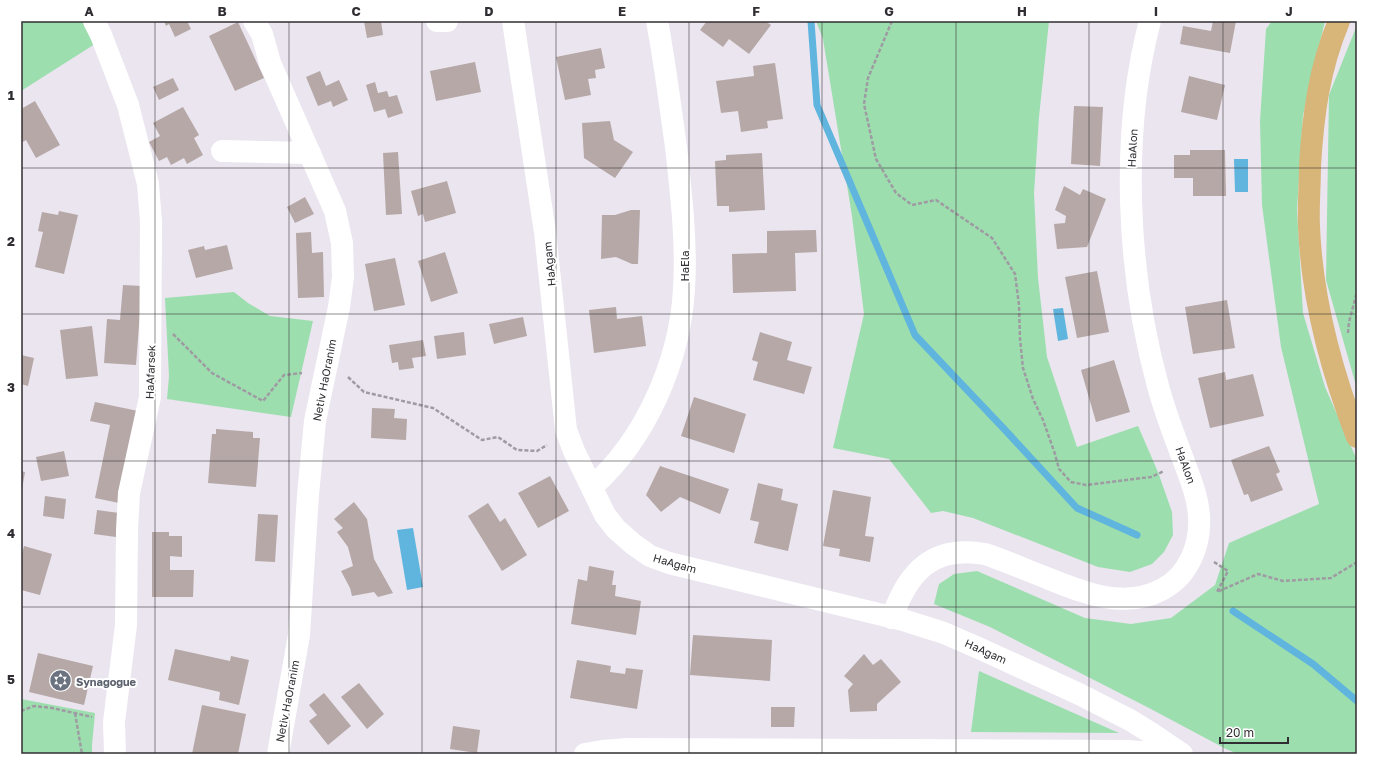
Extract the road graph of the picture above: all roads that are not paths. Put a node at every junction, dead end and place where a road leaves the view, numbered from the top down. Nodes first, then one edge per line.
1 (94, 21) edge
2 (254, 21) edge
3 (437, 21) edge
4 (447, 21) edge
5 (513, 21) edge
6 (656, 21) edge
7 (1150, 21) edge
8 (1339, 21) edge
9 (222, 151) dead end
10 (310, 154) junction
11 (1357, 436) edge
12 (592, 487) junction
13 (892, 618) junction
14 (115, 754) edge
15 (278, 754) edge
16 (586, 754) edge
17 (1166, 754) edge
18 (1182, 754) edge

1 - 14 street, HaAfarsek
2 - 10 street, Netiv HaOranim
3 - 4 street
5 - 12 street, HaAgam
6 - 12 street, HaEla
7 - 13 street, HaAlon
8 - 11 main road
9 - 10 street
10 - 15 street, Netiv HaOranim
12 - 13 street, HaAgam
13 - 18 street, HaAgam
16 - 17 street

